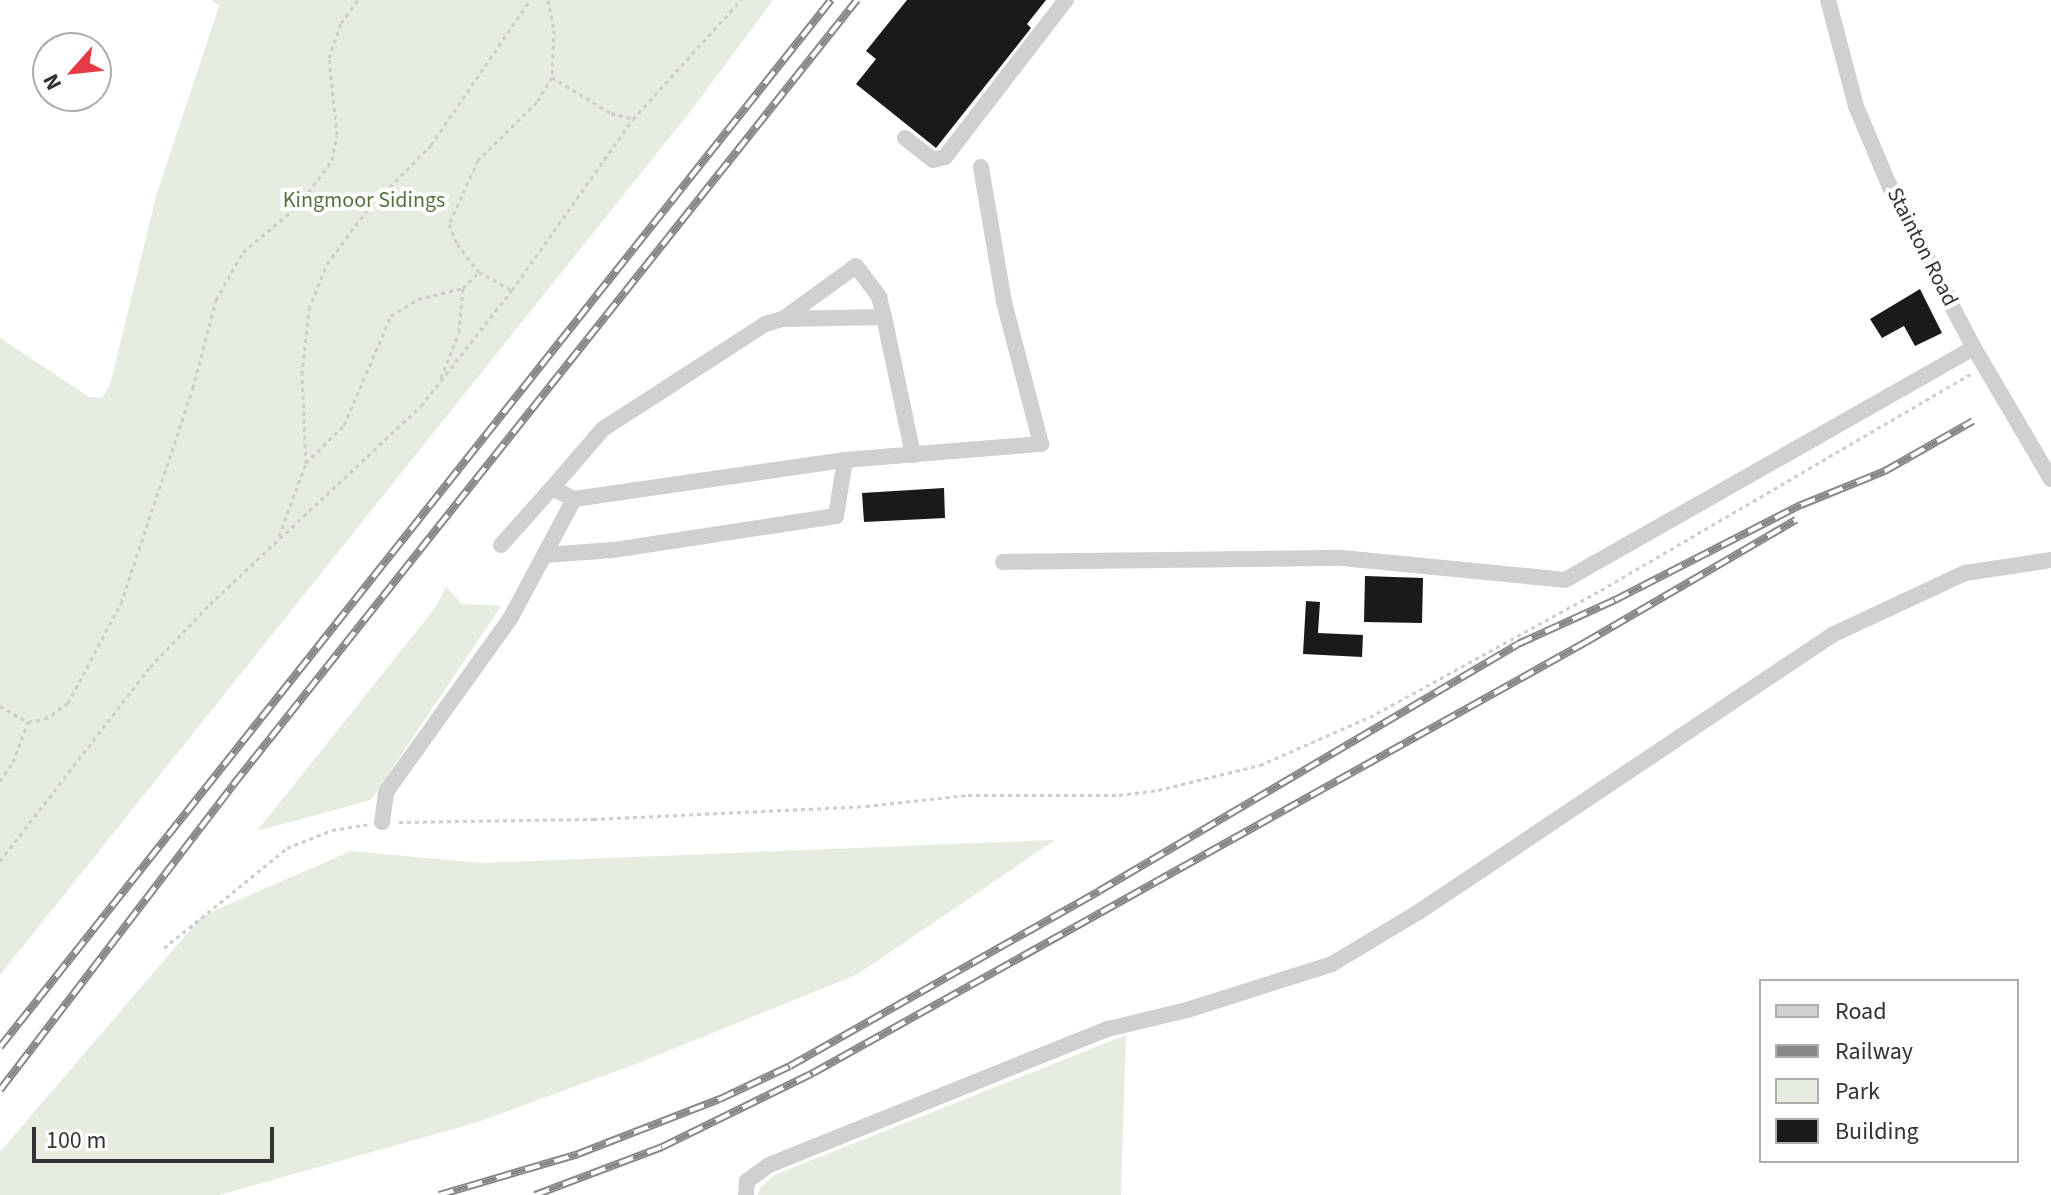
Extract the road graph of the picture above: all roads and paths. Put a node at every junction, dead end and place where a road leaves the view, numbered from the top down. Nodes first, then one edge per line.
1 (358, 0) edge
2 (530, 0) edge
3 (548, 0) edge
4 (741, 0) edge
5 (1066, 0) edge
6 (1828, 0) edge
7 (552, 77) junction
8 (633, 119) junction
9 (905, 138) dead end
10 (981, 167) dead end
11 (479, 272) junction
12 (463, 288) junction
13 (512, 290) junction
14 (884, 317) junction
15 (783, 319) junction
16 (1974, 348) junction
17 (1984, 366) junction
18 (439, 384) junction
19 (913, 455) junction
20 (845, 460) junction
21 (306, 463) junction
22 (2051, 479) edge
23 (552, 488) junction
24 (574, 499) junction
25 (278, 540) junction
26 (501, 545) dead end
27 (545, 555) junction
28 (2051, 560) edge
29 (1003, 562) dead end
30 (0, 706) edge
31 (28, 722) junction
32 (0, 781) edge
33 (382, 822) junction
34 (0, 861) edge
35 (164, 948) dead end
36 (746, 1195) edge

1 - 31 path
2 - 21 path
3 - 7 path
4 - 8 path
5 - 9 street
6 - 16 street, Stainton Road
7 - 8 path
7 - 11 path
8 - 13 path
10 - 19 street
11 - 12 path
11 - 13 path
12 - 18 path
12 - 21 path
13 - 18 path
14 - 15 street
14 - 15 street
14 - 19 street
15 - 23 street
16 - 17 street, Stainton Road
16 - 29 street
17 - 22 street, Stainton Road
17 - 33 path
18 - 25 path
19 - 20 street
20 - 24 street
20 - 27 street
21 - 25 path
23 - 24 street
23 - 26 street
24 - 27 street
25 - 34 path
27 - 33 street
28 - 36 street
30 - 31 path
31 - 32 path
33 - 35 path

